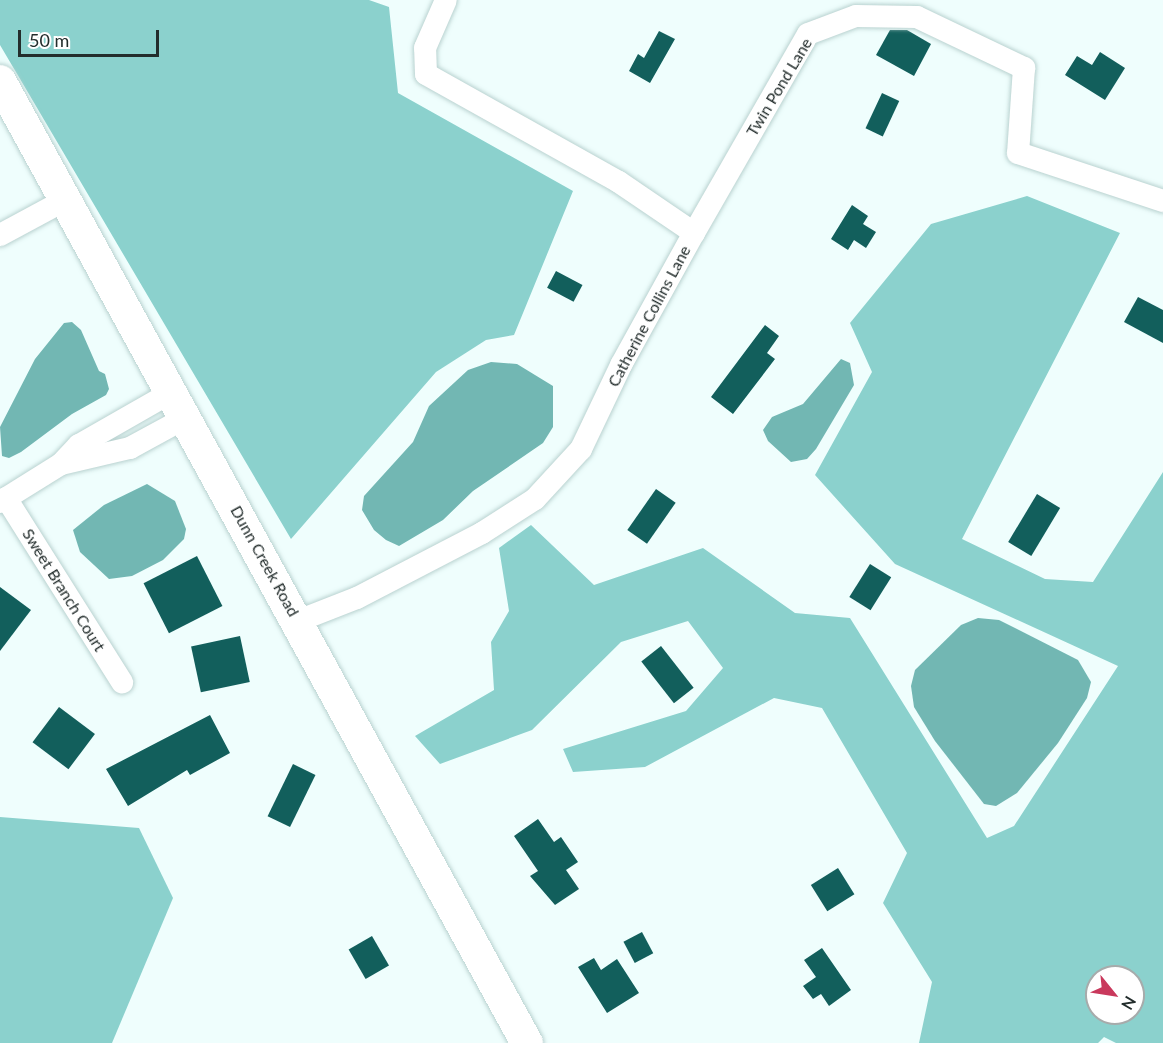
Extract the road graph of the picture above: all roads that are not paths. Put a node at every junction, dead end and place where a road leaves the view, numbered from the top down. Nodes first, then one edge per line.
1 (446, 0) edge
2 (0, 81) edge
3 (65, 200) junction
4 (1163, 201) edge
5 (694, 233) junction
6 (0, 235) edge
7 (177, 405) junction
8 (3, 500) edge
9 (298, 621) junction
10 (122, 682) dead end
11 (527, 1043) edge

1 - 5 street, Catherine Collins Lane
2 - 3 street, Dunn Creek Road
3 - 6 street
3 - 7 street, Dunn Creek Road
4 - 5 street, Twin Pond Lane
5 - 9 street, Catherine Collins Lane
7 - 8 street
7 - 9 street, Dunn Creek Road
8 - 10 street, Sweet Branch Court
9 - 11 street, Dunn Creek Road

